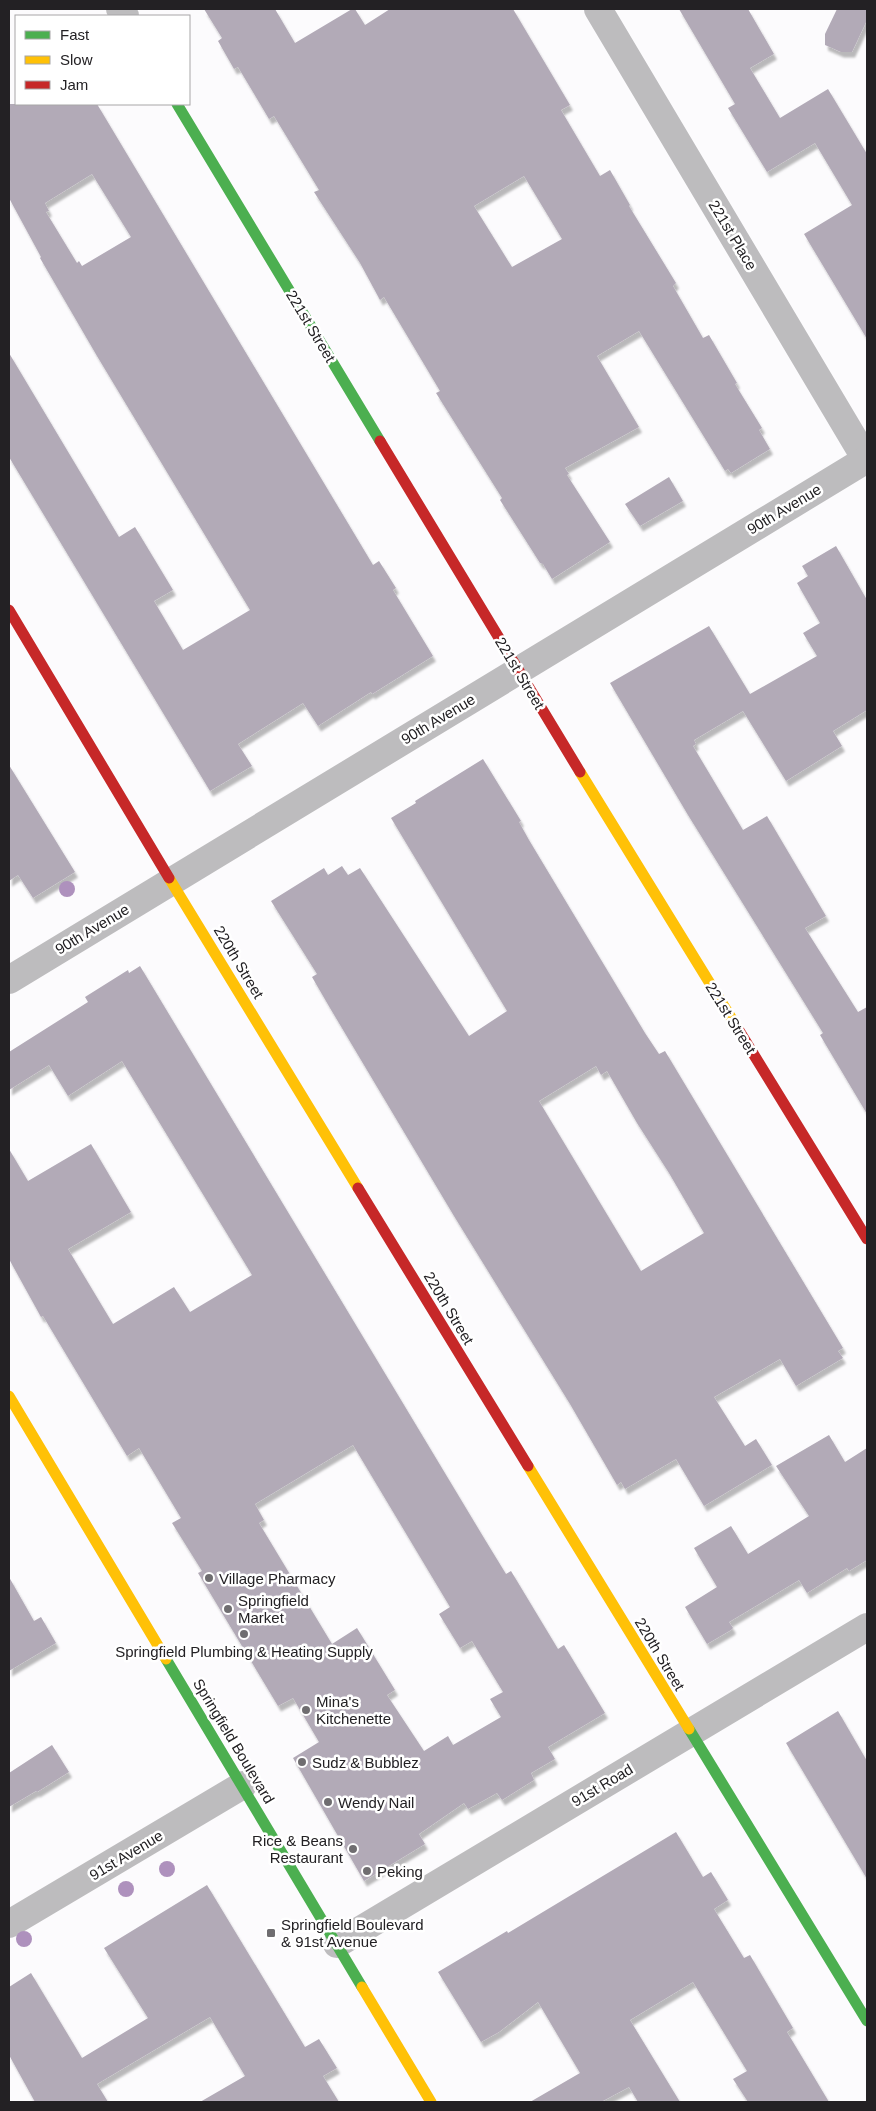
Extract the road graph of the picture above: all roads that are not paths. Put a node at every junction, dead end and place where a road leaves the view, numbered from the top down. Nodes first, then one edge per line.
1 (598, 9) edge
2 (178, 105) edge
3 (867, 460) edge
4 (9, 610) edge
5 (518, 671) junction
6 (171, 881) junction
7 (9, 980) edge
8 (867, 1239) edge
9 (9, 1396) edge
10 (867, 1627) edge
11 (690, 1733) junction
12 (243, 1785) junction
13 (9, 1924) edge
14 (337, 1944) junction
15 (867, 2021) edge
16 (431, 2102) edge

1 - 3 street, 221st Place
2 - 5 street, 221st Street
3 - 5 street, 90th Avenue
4 - 6 street, 220th Street
5 - 6 street, 90th Avenue
5 - 8 street, 221st Street
6 - 7 street, 90th Avenue
6 - 11 street, 220th Street
9 - 12 street, Springfield Boulevard
10 - 11 street, 91st Road
11 - 14 street, 91st Road
11 - 15 street, 220th Street
12 - 13 street, 91st Avenue
12 - 14 street, Springfield Boulevard
14 - 16 street, Springfield Boulevard

